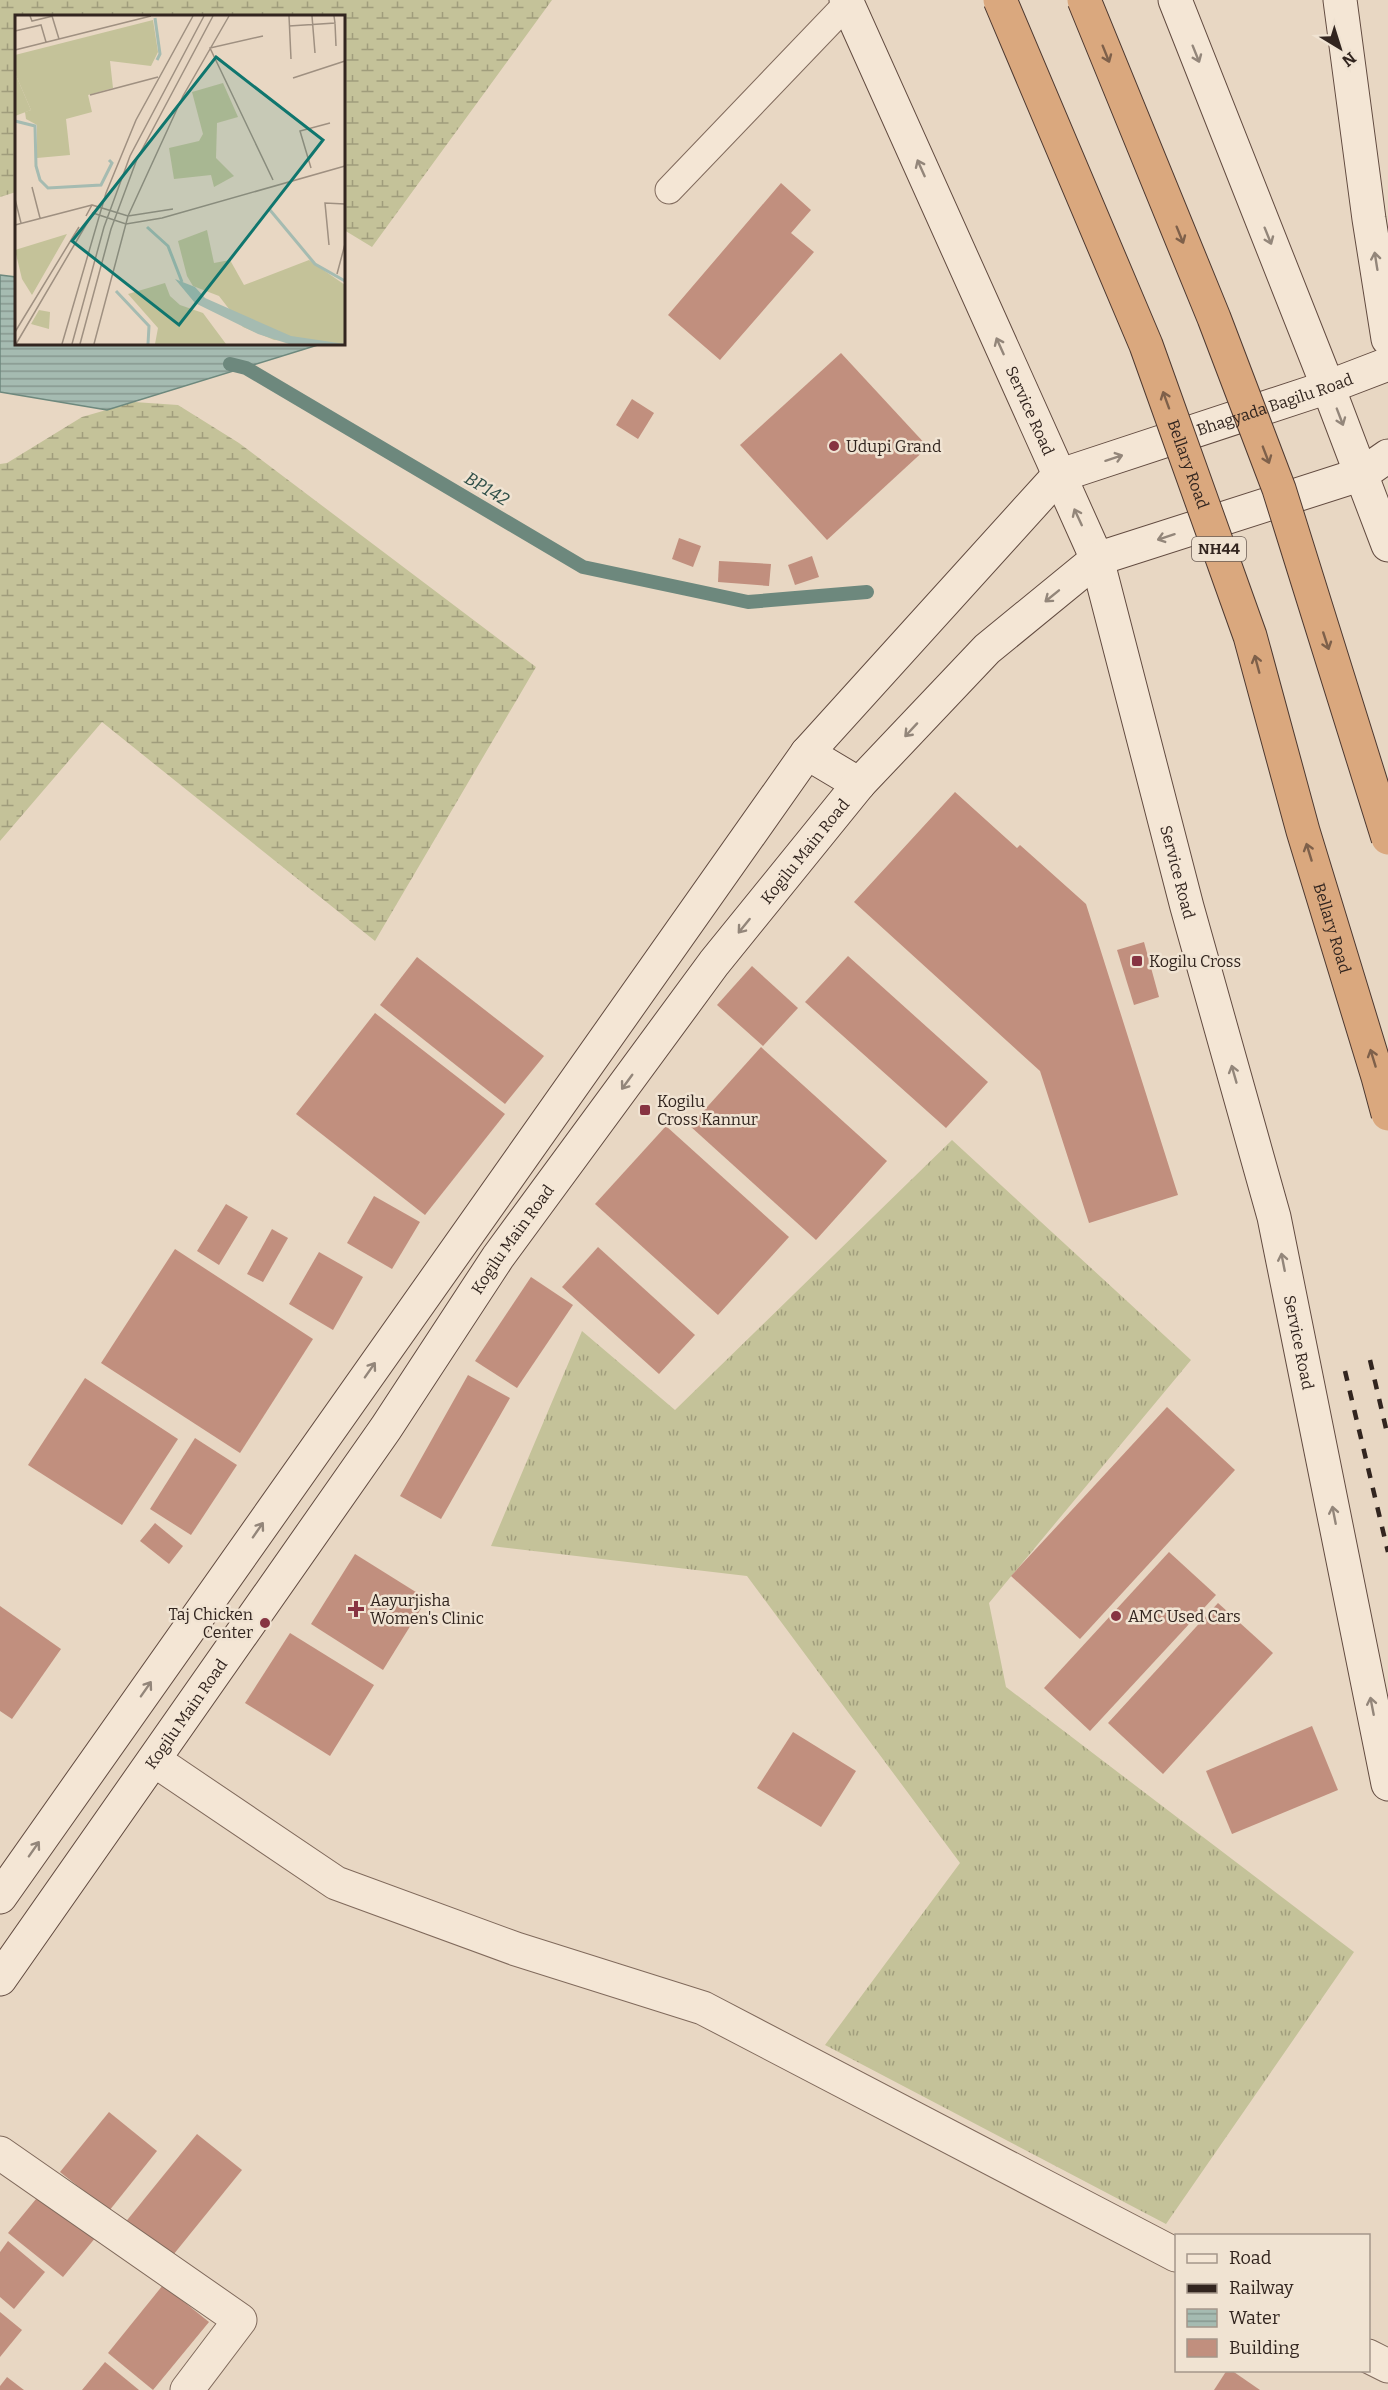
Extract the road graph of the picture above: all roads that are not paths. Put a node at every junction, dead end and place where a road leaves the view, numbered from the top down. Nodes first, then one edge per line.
1 (1000, 0) edge
2 (1084, 0) edge
3 (1175, 0) edge
4 (1340, 0) edge
5 (847, 2) edge
6 (669, 190) dead end
7 (1388, 339) edge
8 (1388, 364) edge
9 (1328, 387) junction
10 (1375, 465) edge
11 (1059, 476) junction
12 (1388, 545) edge
13 (1097, 559) junction
14 (807, 753) junction
15 (860, 784) junction
16 (1388, 837) edge
17 (1388, 1114) edge
18 (154, 1760) junction
19 (1388, 1784) edge
20 (74, 1791) junction
21 (114, 1817) junction
22 (0, 1897) edge
23 (0, 1979) edge
24 (0, 2153) edge
25 (1175, 2254) edge
26 (1370, 2357) edge
27 (1388, 2366) edge
28 (187, 2390) edge

17 -> 1 highway, Bellary Road / NH44, bridge
2 -> 16 highway, bridge
3 -> 9 main road
7 -> 4 main road
5 - 6 lane
11 -> 5 main road, Service Road
8 - 9 main road, Bhagyada Bagilu Road
9 -> 10 main road
11 -> 9 main road, Bhagyada Bagilu Road
10 - 12 main road
10 -> 13 main road
13 -> 11 main road, Service Road
11 - 14 main road
13 -> 15 main road, Kogilu Main Road
19 -> 13 main road, Service Road
14 - 15 main road
20 -> 14 main road
15 -> 18 main road, Kogilu Main Road
18 - 21 main road, Kogilu Main Road
18 - 25 main road
20 - 21 main road
22 -> 20 main road
21 - 23 main road, Kogilu Main Road
24 - 28 main road
26 - 27 main road

